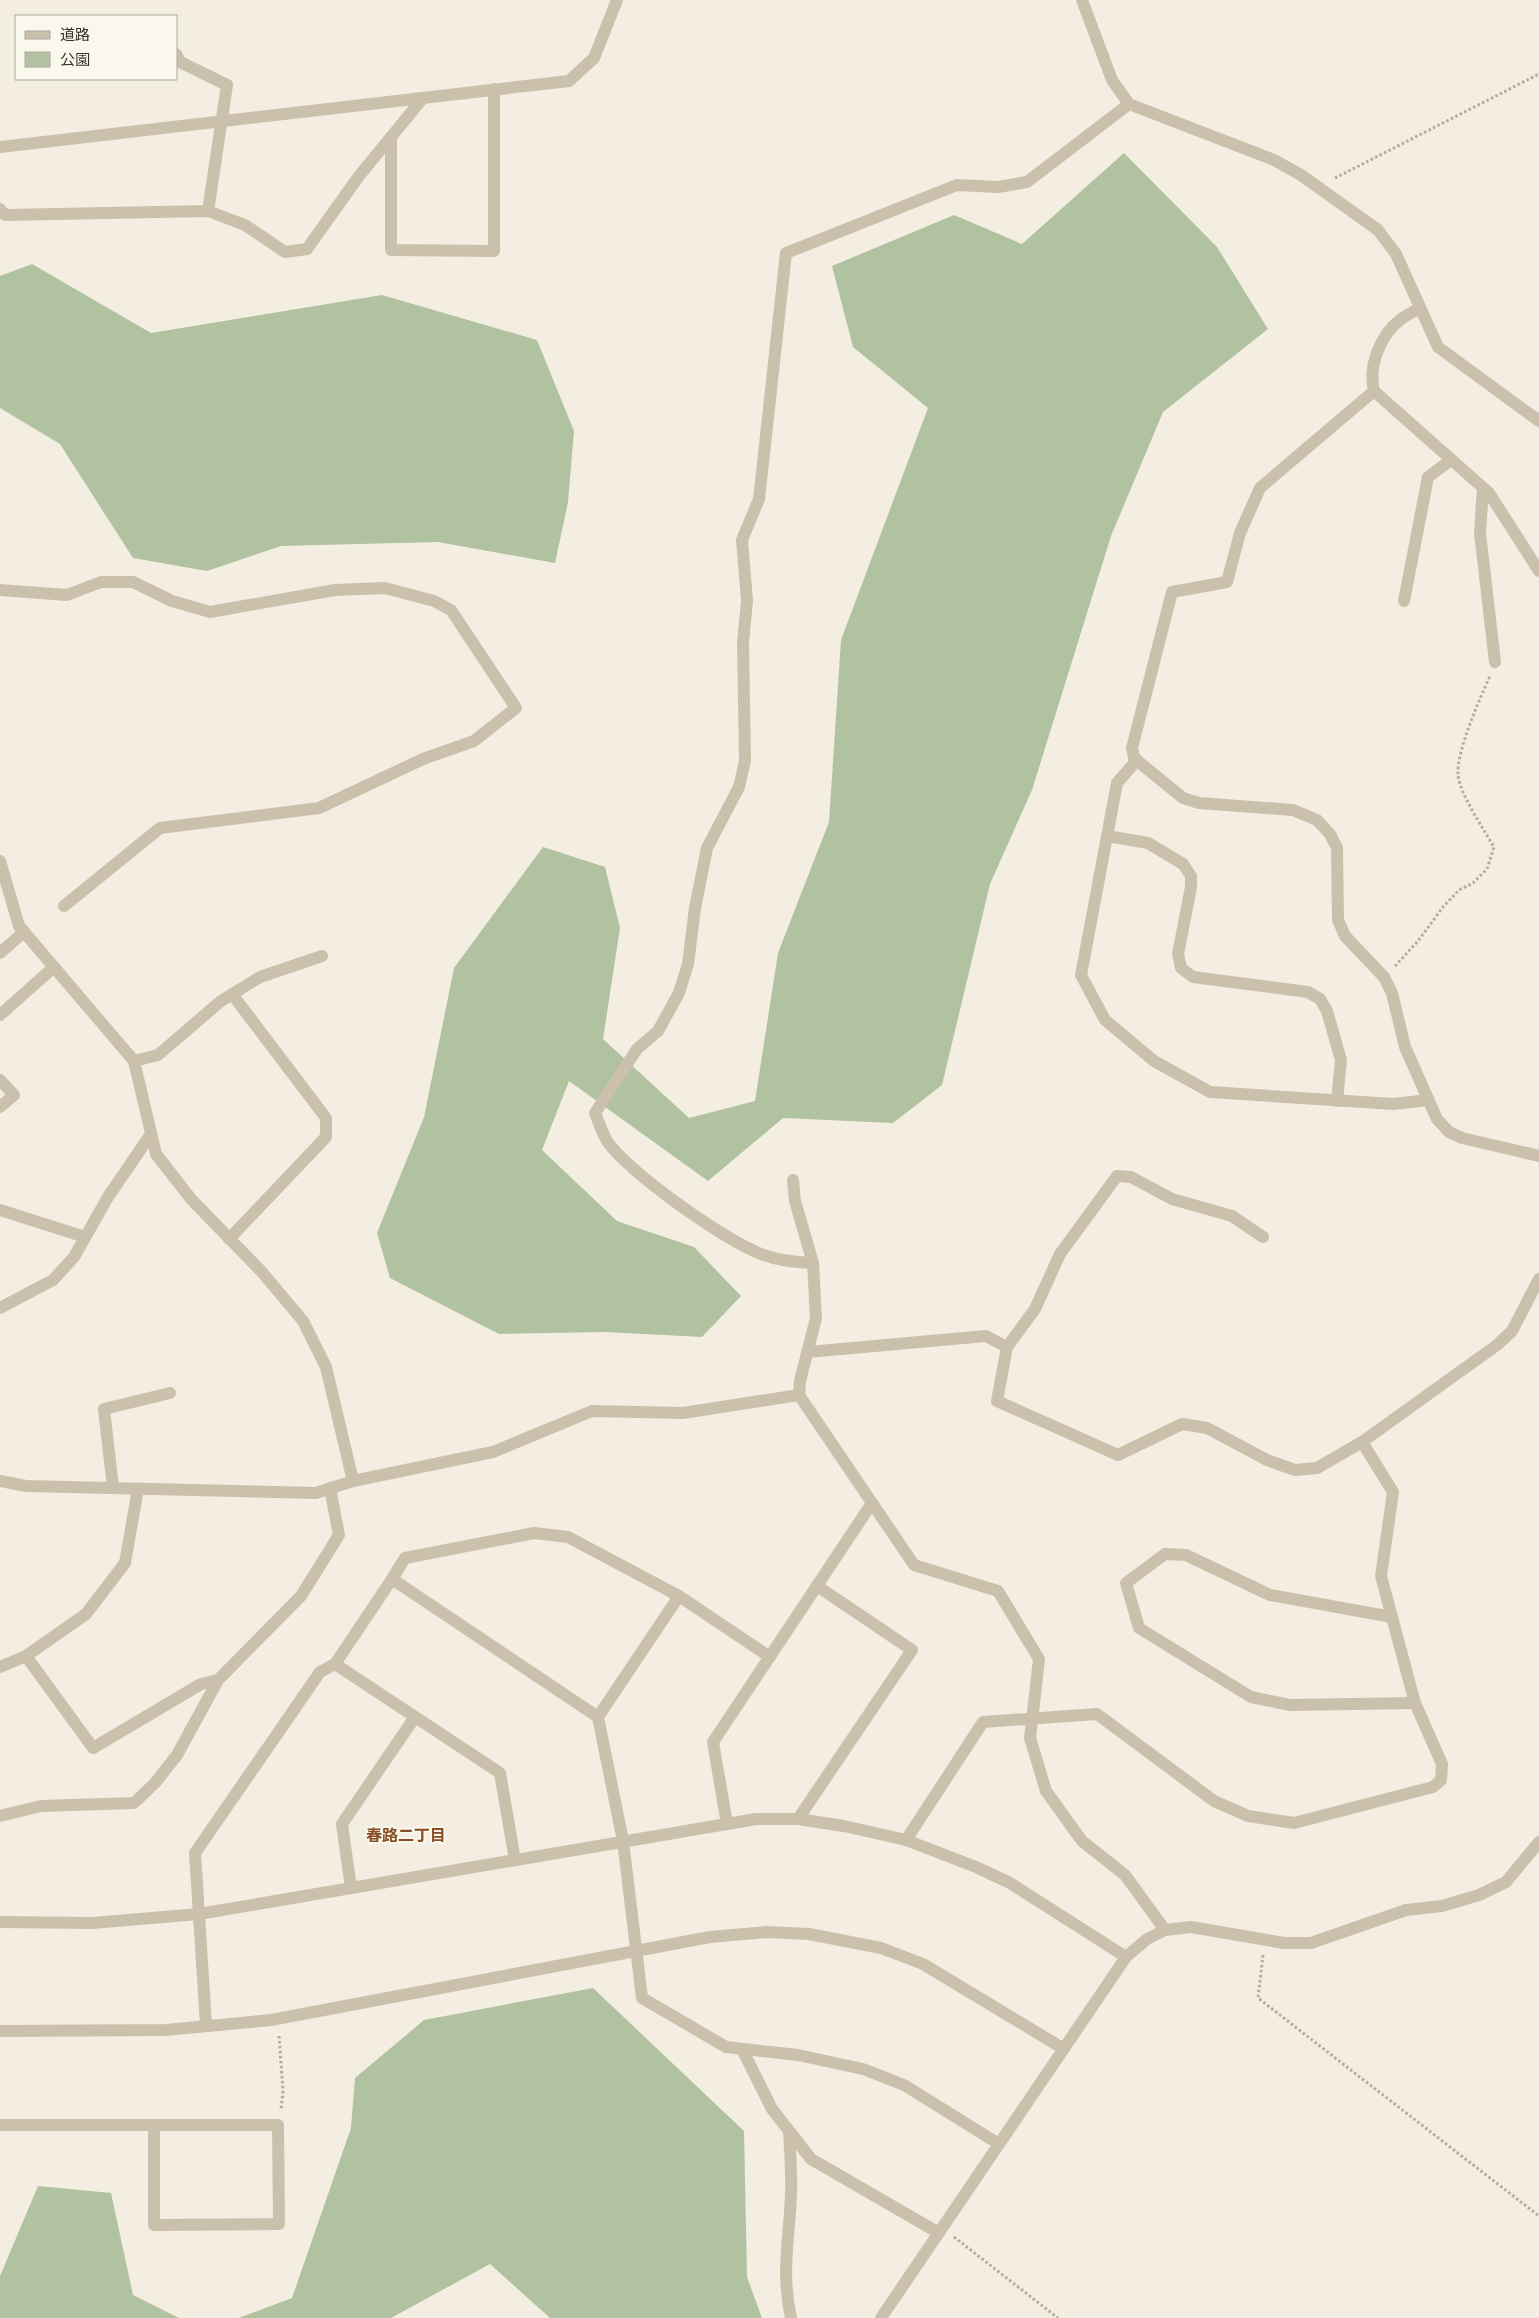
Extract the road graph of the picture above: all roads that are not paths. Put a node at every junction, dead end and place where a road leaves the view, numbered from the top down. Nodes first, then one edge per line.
1 (618, 0) edge
2 (1082, 0) edge
3 (178, 58) edge
4 (494, 89) junction
5 (423, 98) junction
6 (1129, 104) junction
7 (222, 121) junction
8 (391, 137) junction
9 (0, 147) edge
10 (0, 209) edge
11 (208, 211) junction
12 (1420, 308) junction
13 (1374, 391) junction
14 (1539, 421) edge
15 (1452, 460) junction
16 (1483, 488) junction
17 (1539, 571) edge
18 (0, 590) edge
19 (1404, 601) dead end
20 (1496, 662) road end
21 (1137, 760) junction
22 (1107, 836) junction
23 (0, 861) edge
24 (64, 906) dead end
25 (24, 932) junction
26 (0, 953) edge
27 (322, 956) dead end
28 (54, 967) junction
29 (232, 994) junction
30 (0, 1016) edge
31 (134, 1061) junction
32 (0, 1080) edge
33 (1428, 1100) junction
34 (1337, 1101) junction
35 (0, 1107) edge
36 (151, 1134) junction
37 (1539, 1156) edge
38 (793, 1180) dead end
39 (0, 1210) edge
40 (85, 1237) junction
41 (1263, 1237) dead end
42 (229, 1239) junction
43 (813, 1263) junction
44 (1539, 1279) edge
45 (0, 1308) edge
46 (1007, 1347) junction
47 (808, 1352) junction
48 (170, 1394) dead end
49 (799, 1395) junction
50 (1362, 1442) junction
51 (0, 1481) edge
52 (353, 1481) junction
53 (113, 1488) junction
54 (330, 1488) junction
55 (138, 1489) junction
56 (872, 1503) junction
57 (392, 1579) junction
58 (817, 1586) junction
59 (679, 1596) junction
60 (1392, 1617) junction
61 (26, 1656) junction
62 (770, 1657) junction
63 (335, 1664) junction
64 (0, 1667) edge
65 (218, 1680) junction
66 (1415, 1703) junction
67 (415, 1717) junction
68 (598, 1717) junction
69 (1032, 1718) junction
70 (0, 1816) edge
71 (798, 1819) junction
72 (727, 1824) junction
73 (906, 1840) junction
74 (623, 1841) junction
75 (1539, 1842) edge
76 (515, 1860) junction
77 (351, 1888) junction
78 (199, 1914) junction
79 (0, 1922) edge
80 (1165, 1930) junction
81 (636, 1951) junction
82 (1126, 1957) junction
83 (206, 2026) junction
84 (0, 2032) edge
85 (742, 2049) junction
86 (1064, 2049) junction
87 (154, 2125) junction
88 (0, 2126) edge
89 (789, 2130) junction
90 (999, 2144) junction
91 (941, 2230) junction
92 (791, 2318) edge
93 (881, 2318) edge

1 - 4 street
2 - 6 street
3 - 7 street
4 - 5 street
4 - 8 street
5 - 7 street
5 - 8 street
6 - 12 street
6 - 43 street
7 - 9 street
7 - 11 street
8 - 11 street
10 - 11 street
12 - 13 street
12 - 14 street
13 - 15 street
13 - 21 street
15 - 16 street
15 - 19 street
16 - 17 street
16 - 20 street
18 - 24 street
21 - 22 street
21 - 33 street
22 - 34 street
22 - 34 street
23 - 25 street
25 - 26 street
25 - 28 street
27 - 29 street
28 - 30 street
28 - 31 street
29 - 31 street
29 - 42 street
31 - 36 street
32 - 35 street
33 - 34 street
33 - 37 street
36 - 40 street
36 - 42 street
38 - 43 street
39 - 40 street
40 - 45 street
41 - 46 street
42 - 52 street
43 - 47 street
44 - 50 street
46 - 47 street
46 - 50 street
47 - 49 street
48 - 53 street
49 - 52 street
49 - 56 street
50 - 60 street
51 - 53 street
52 - 54 street
53 - 55 street
54 - 55 street
54 - 65 street
55 - 61 street
56 - 58 street
56 - 69 street
57 - 59 street
57 - 63 street
57 - 68 street
58 - 62 street
58 - 71 street
59 - 62 street
59 - 68 street
60 - 66 street
60 - 66 street
61 - 64 street
61 - 65 street
62 - 72 street
63 - 67 street
63 - 78 street
65 - 70 street
66 - 69 street
67 - 76 street
67 - 77 street
68 - 74 street
69 - 73 street
69 - 80 street
71 - 72 street
71 - 73 street
72 - 74 street
73 - 82 street
74 - 76 street
74 - 81 street
75 - 80 street
76 - 77 street
77 - 78 street
78 - 79 street
78 - 83 street
80 - 82 street
81 - 83 street
81 - 85 street
81 - 86 street
82 - 86 street
83 - 84 street
85 - 89 street
85 - 90 street
86 - 90 street
87 - 87 street
87 - 88 street
89 - 91 street
89 - 92 street
90 - 91 street
91 - 93 street

